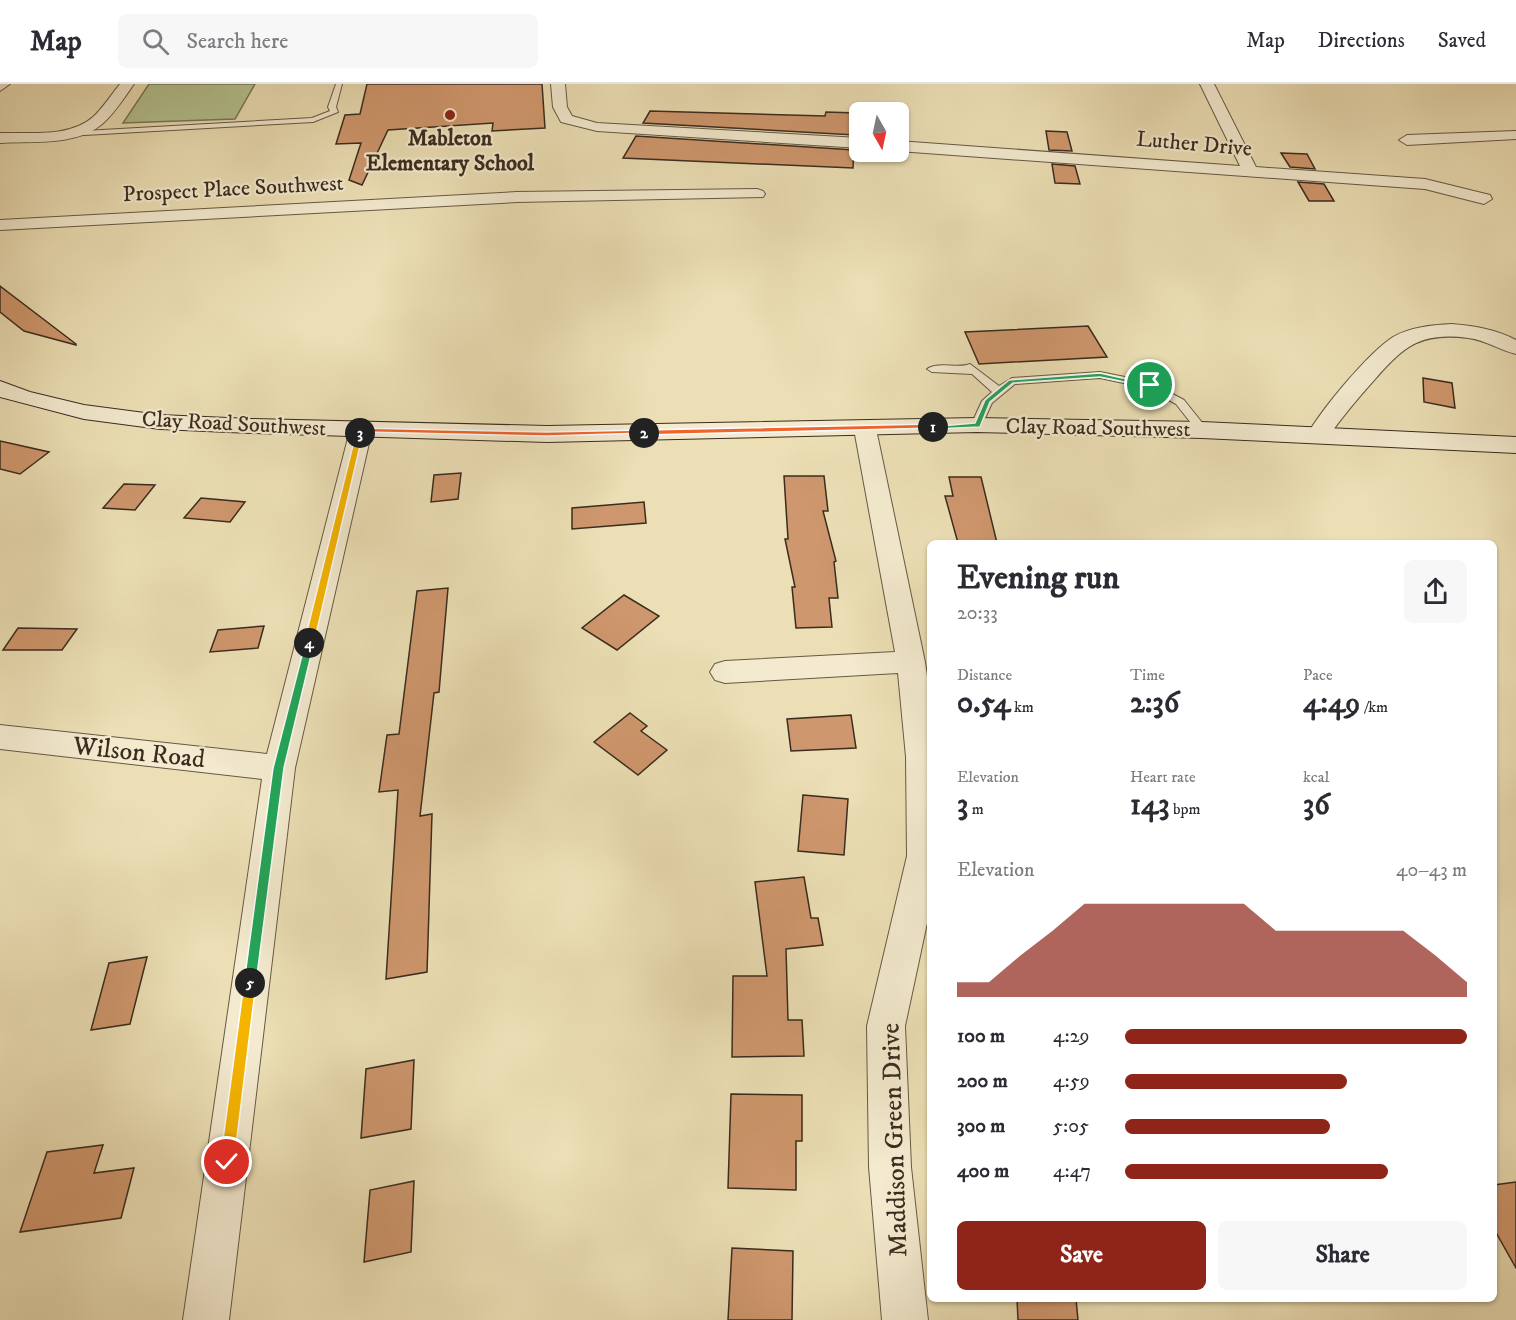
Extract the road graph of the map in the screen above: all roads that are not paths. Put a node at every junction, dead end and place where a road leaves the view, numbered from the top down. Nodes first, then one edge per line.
1 (127, 84) edge
2 (339, 84) edge
3 (558, 84) edge
4 (1207, 84) edge
5 (61, 134) junction
6 (1516, 135) edge
7 (1407, 140) dead end
8 (849, 142) edge
9 (5, 144) edge
10 (909, 147) edge
11 (1250, 171) junction
12 (757, 194) dead end
13 (1484, 199) dead end
14 (0, 225) edge
15 (1516, 348) edge
16 (933, 369) dead end
17 (0, 388) edge
18 (999, 392) junction
19 (977, 425) junction
20 (865, 429) junction
21 (360, 430) junction
22 (1202, 430) junction
23 (1318, 435) junction
24 (1516, 445) edge
25 (911, 662) junction
26 (725, 672) dead end
27 (0, 738) edge
28 (279, 768) junction
29 (206, 1320) edge
30 (905, 1320) edge

1 - 5 street
2 - 5 lane
3 - 8 street
4 - 11 street
5 - 9 street
6 - 7 street
10 - 11 street, Luther Drive
11 - 13 street, Luther Drive
12 - 14 street, Prospect Place Southwest
15 - 23 street
16 - 18 lane
17 - 21 street, Clay Road Southwest
18 - 19 lane
18 - 22 lane
19 - 20 street, Clay Road Southwest
19 - 22 street, Clay Road Southwest
20 - 21 street, Clay Road Southwest
20 - 25 street, Maddison Green Drive
21 - 28 street
22 - 23 street, Clay Road Southwest
23 - 24 street, Clay Road Southwest
25 - 26 street
25 - 30 street, Maddison Green Drive
27 - 28 street, Wilson Road
28 - 29 street

